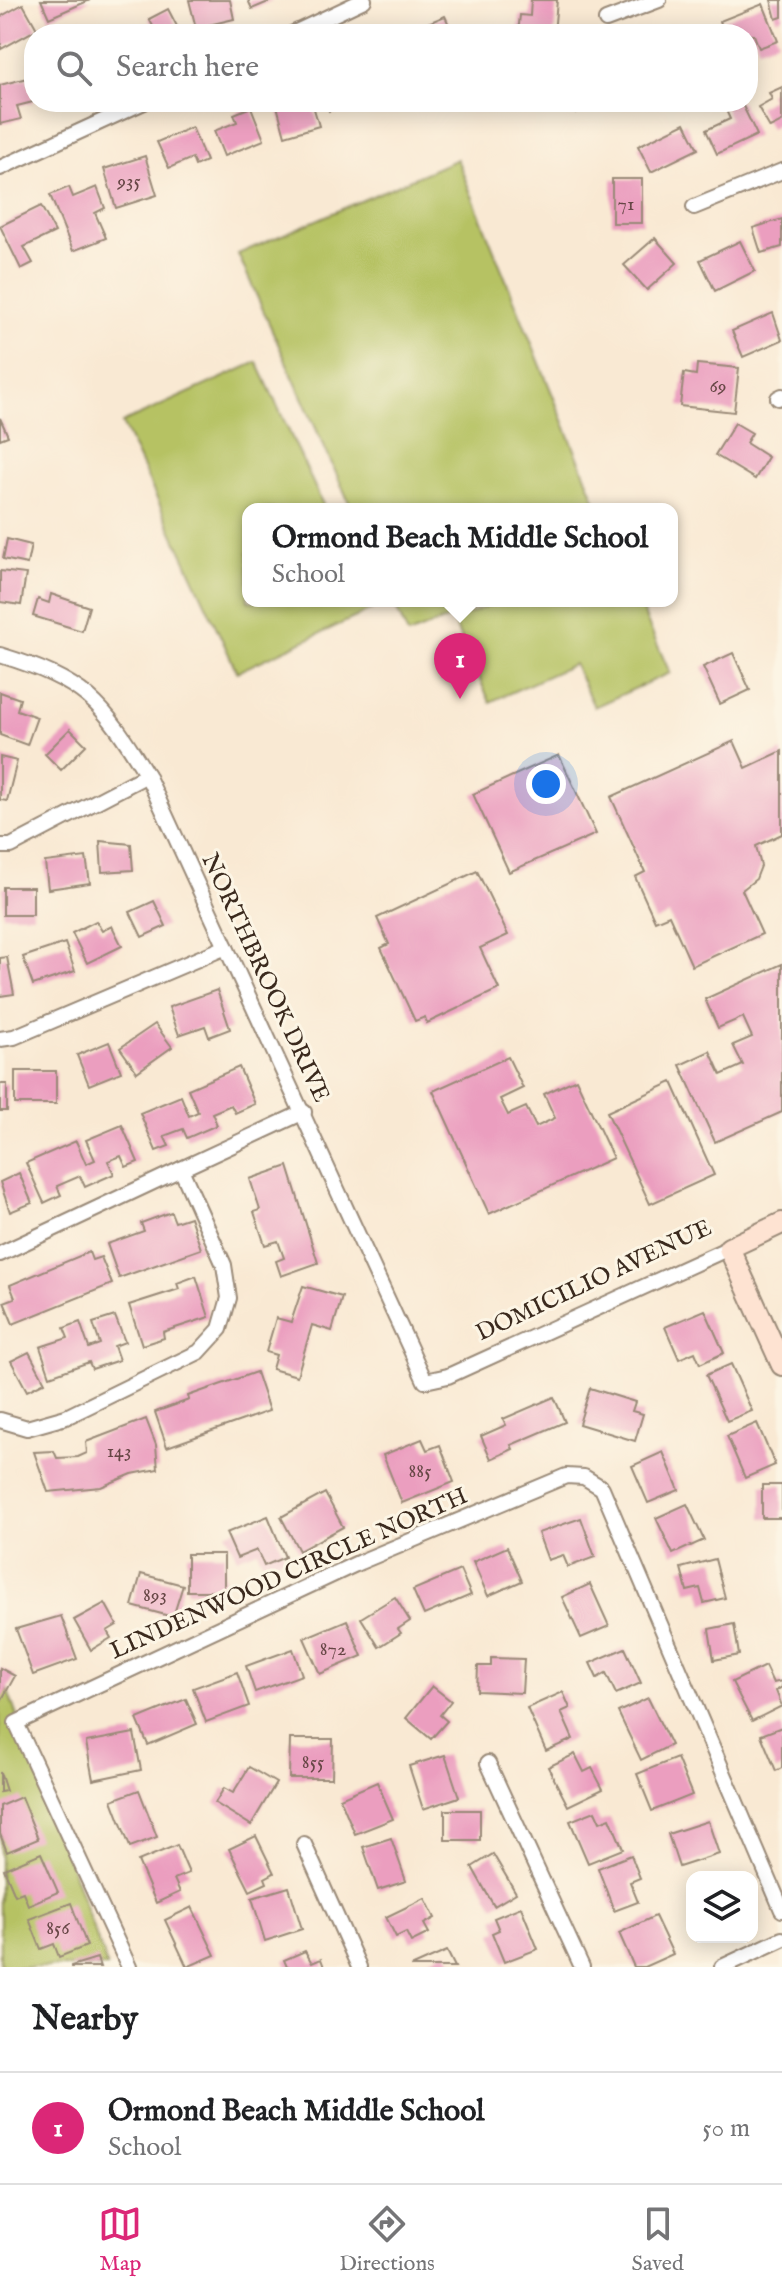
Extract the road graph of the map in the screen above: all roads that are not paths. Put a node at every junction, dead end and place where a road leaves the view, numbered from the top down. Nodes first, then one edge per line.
1 (364, 0) edge
2 (659, 0) edge
3 (332, 7) edge
4 (606, 20) dead end
5 (307, 24) edge
6 (122, 112) edge
7 (0, 168) edge
8 (782, 171) edge
9 (694, 207) dead end
10 (0, 655) edge
11 (147, 775) junction
12 (0, 846) edge
13 (226, 947) junction
14 (0, 1039) edge
15 (304, 1112) junction
16 (181, 1169) junction
17 (782, 1223) edge
18 (729, 1248) junction
19 (0, 1254) edge
20 (782, 1365) edge
21 (425, 1381) joint
22 (0, 1420) edge
23 (488, 1763) dead end
24 (304, 1844) dead end
25 (782, 1910) edge
26 (782, 1939) edge
27 (129, 1967) edge
28 (359, 1967) edge
29 (582, 1967) edge
30 (722, 1967) edge

1 - 3 street
2 - 4 street
3 - 5 street
6 - 7 street
8 - 9 street
10 - 11 street, NORTHBROOK DRIVE
11 - 12 street
11 - 13 street, NORTHBROOK DRIVE
13 - 14 street
13 - 15 street, NORTHBROOK DRIVE
15 - 16 street
15 - 21 street, NORTHBROOK DRIVE
16 - 19 street
16 - 22 street
17 - 18 street, DOMICILIO AVENUE
18 - 20 street
18 - 21 street, DOMICILIO AVENUE
23 - 29 street
24 - 28 street
25 - 27 street, LINDENWOOD CIRCLE NORTH
26 - 30 street

